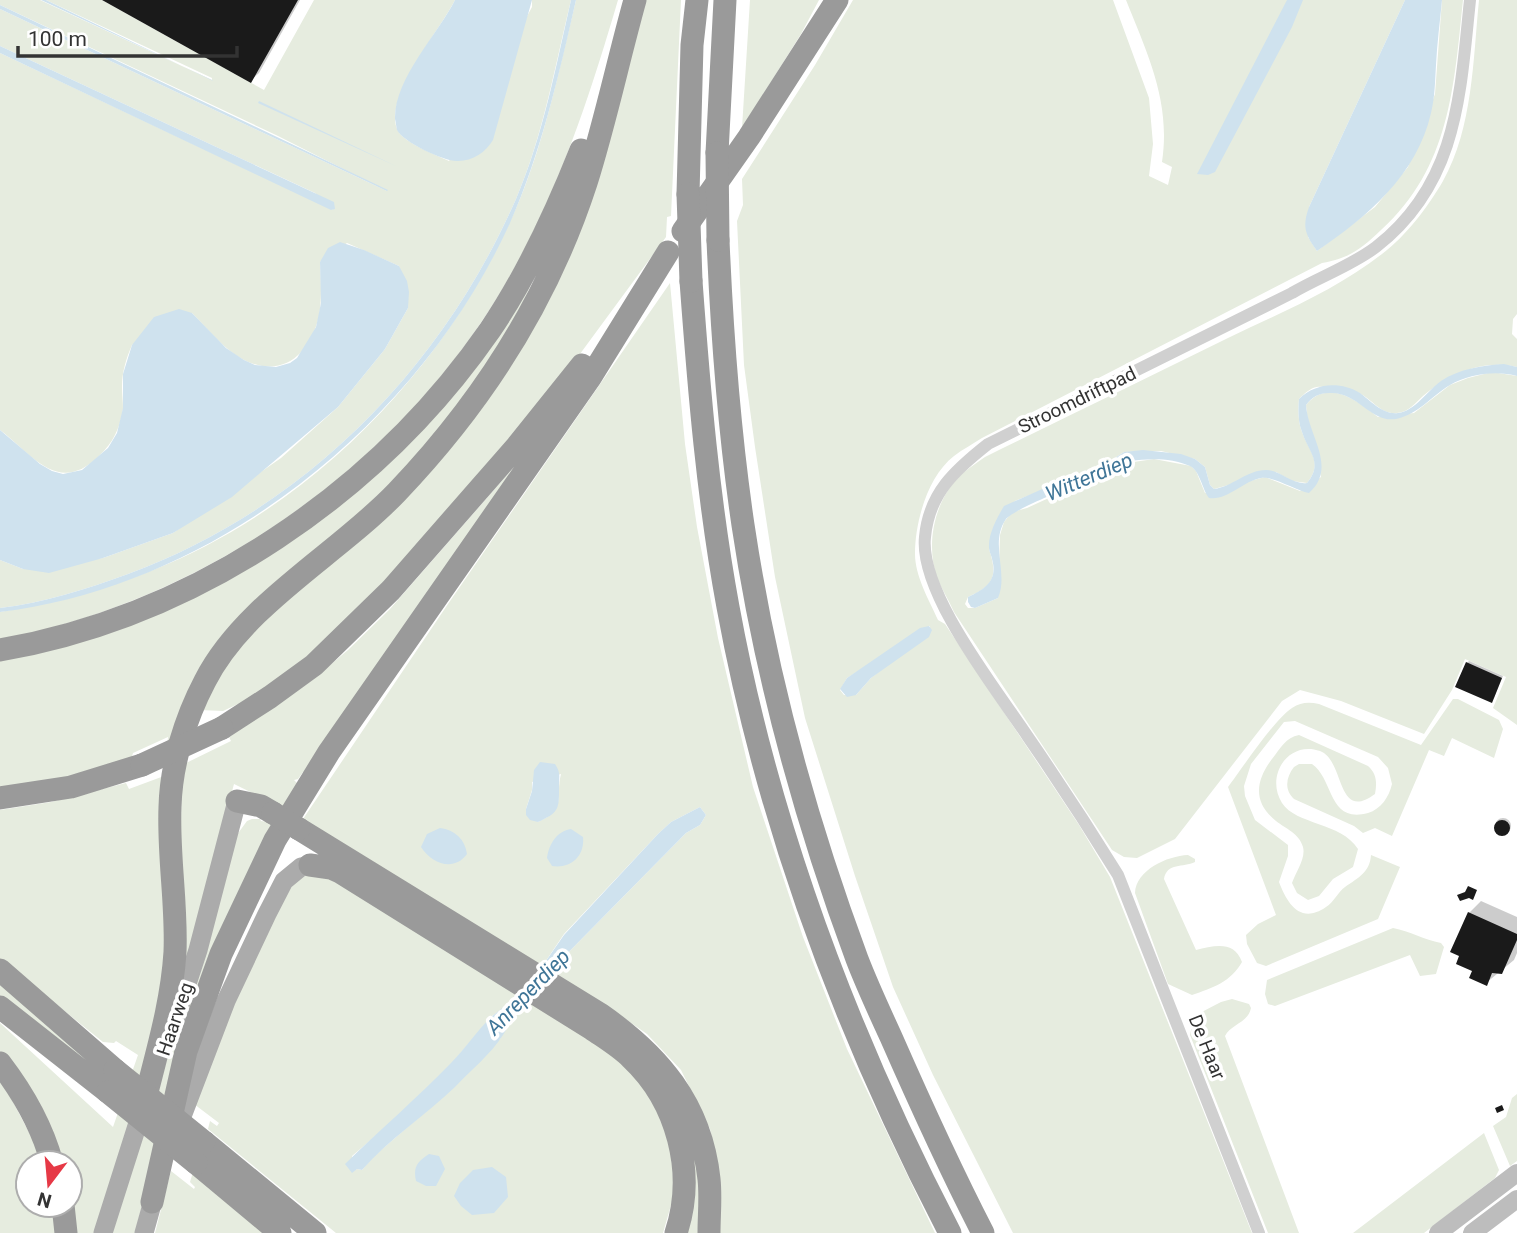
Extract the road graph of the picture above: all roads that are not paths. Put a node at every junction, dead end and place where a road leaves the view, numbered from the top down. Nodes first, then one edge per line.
1 (635, 0) edge
2 (697, 0) edge
3 (726, 0) edge
4 (837, 0) edge
5 (1470, 0) edge
6 (622, 46) junction
7 (668, 252) junction
8 (0, 650) edge
9 (0, 798) edge
10 (237, 801) joint
11 (310, 865) joint
12 (1118, 875) joint
13 (0, 970) edge
14 (517, 972) junction
15 (551, 993) junction
16 (0, 1007) edge
17 (0, 1063) edge
18 (111, 1081) junction
19 (145, 1100) junction
20 (47, 1149) edge
21 (200, 1152) junction
22 (1517, 1173) edge
23 (1517, 1199) edge
24 (152, 1202) junction
25 (313, 1230) edge
26 (103, 1233) edge
27 (144, 1233) edge
28 (281, 1233) edge
29 (676, 1233) edge
30 (709, 1233) edge
31 (950, 1233) edge
32 (983, 1233) edge
33 (1259, 1233) edge
34 (1438, 1233) edge
35 (1472, 1233) edge

1 - 6 highway
2 - 31 highway, bridge
3 - 32 highway, bridge
4 - 7 highway
5 - 12 street, Stroomdriftpad
6 - 8 highway
6 - 19 highway
7 - 9 highway, bridge
7 - 24 highway
10 - 14 highway, bridge
10 - 19 main road, Haarweg
11 - 14 highway
11 - 24 main road, Haarweg
12 - 33 street, De Haar
13 - 18 highway
14 - 15 highway
15 - 29 highway
15 - 30 highway
16 - 18 highway
17 - 20 highway
18 - 21 highway, bridge
19 - 26 main road, Haarweg
21 - 25 highway
21 - 28 highway
22 - 34 street
23 - 35 street
24 - 27 main road, Haarweg

